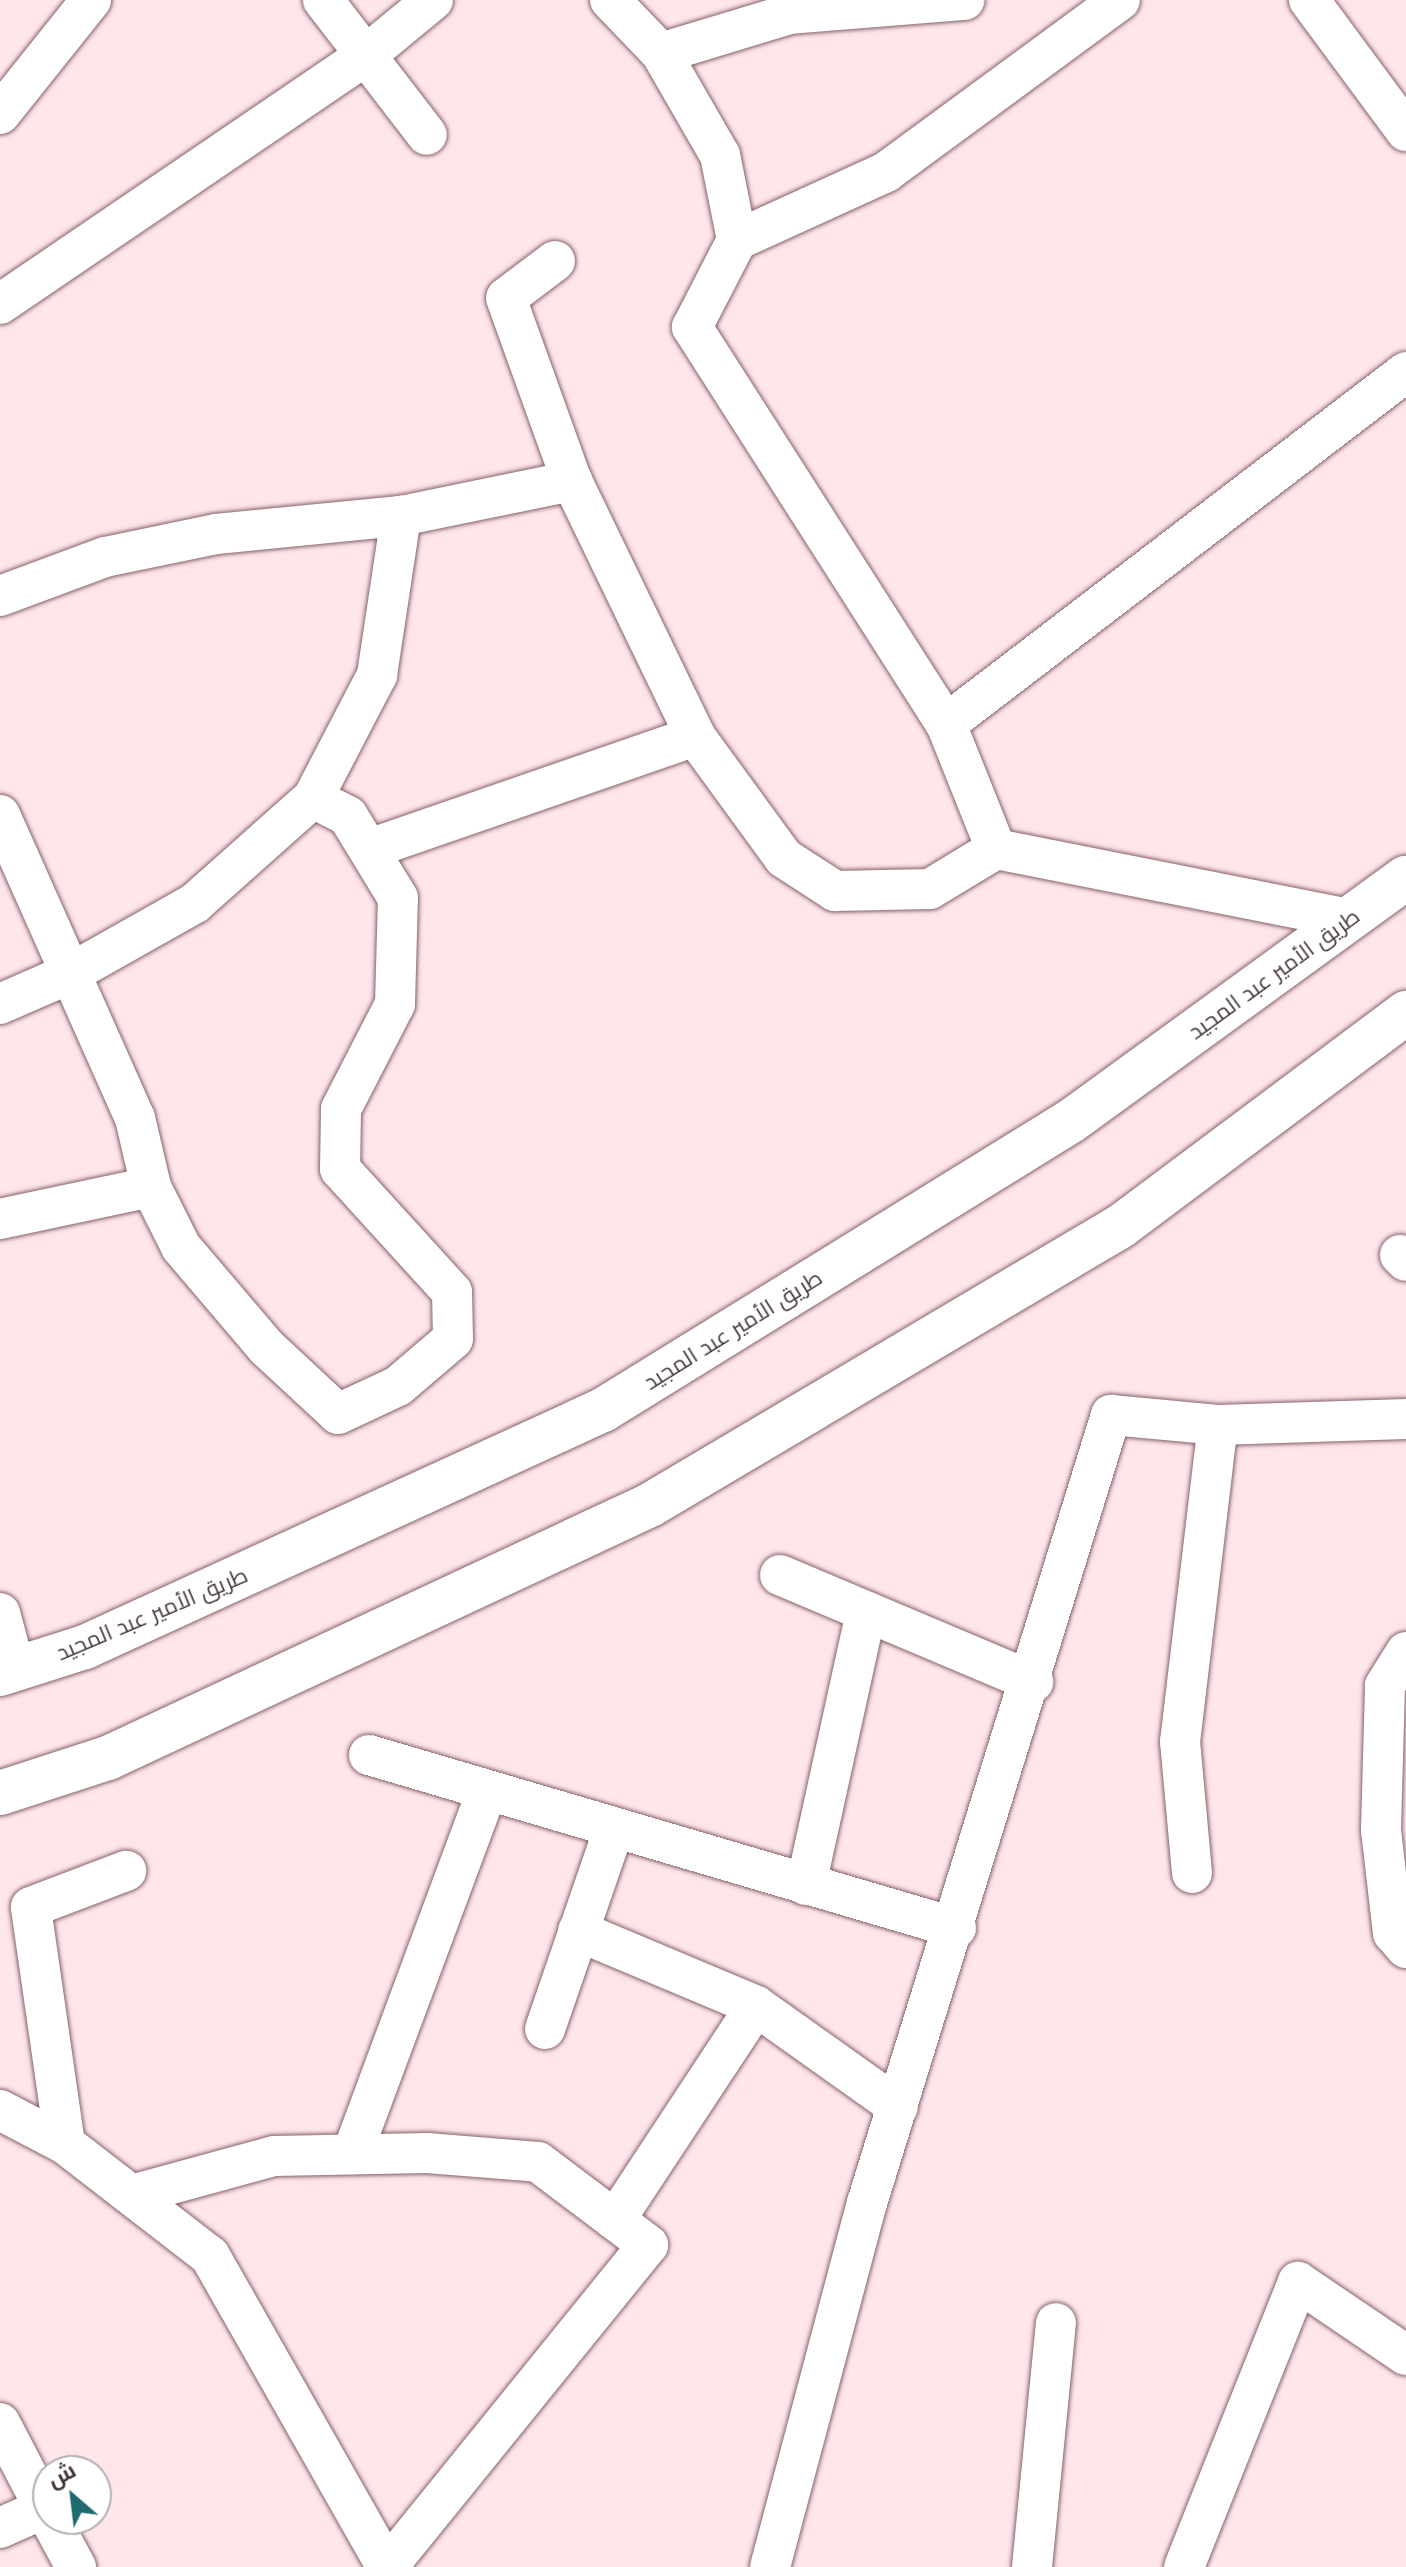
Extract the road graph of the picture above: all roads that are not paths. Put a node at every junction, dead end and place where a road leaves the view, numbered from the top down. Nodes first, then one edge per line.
1 (91, 0) edge
2 (323, 0) edge
3 (433, 0) edge
4 (610, 0) edge
5 (964, 0) edge
6 (1120, 0) edge
7 (1309, 0) edge
8 (661, 53) junction
9 (365, 56) junction
10 (0, 114) edge
11 (1406, 131) edge
12 (427, 135) dead end
13 (737, 240) junction
14 (555, 261) dead end
15 (0, 304) edge
16 (1406, 372) edge
17 (572, 481) junction
18 (401, 516) junction
19 (0, 596) edge
20 (946, 724) junction
21 (695, 736) junction
22 (313, 798) junction
23 (0, 815) edge
24 (369, 849) junction
25 (996, 849) junction
26 (1406, 878) edge
27 (1350, 919) junction
28 (71, 973) junction
29 (0, 1004) edge
30 (1406, 1013) edge
31 (151, 1187) junction
32 (0, 1219) edge
33 (1406, 1419) edge
34 (1218, 1425) junction
35 (780, 1575) dead end
36 (866, 1611) junction
37 (0, 1613) edge
38 (1406, 1652) edge
39 (8, 1672) edge
40 (1033, 1682) junction
41 (369, 1755) dead end
42 (0, 1793) edge
43 (486, 1794) junction
44 (613, 1831) junction
45 (126, 1871) dead end
46 (1192, 1873) dead end
47 (806, 1885) junction
48 (956, 1928) junction
49 (578, 1931) junction
50 (1406, 1948) edge
51 (756, 2006) junction
52 (545, 2029) dead end
53 (898, 2107) junction
54 (0, 2110) edge
55 (65, 2144) junction
56 (352, 2154) junction
57 (135, 2194) junction
58 (615, 2220) junction
59 (1056, 2323) dead end
60 (1406, 2355) edge
61 (0, 2423) edge
62 (32, 2484) edge
63 (32, 2519) edge
64 (0, 2528) edge
65 (59, 2535) edge
66 (76, 2567) edge
67 (387, 2567) edge
68 (770, 2567) edge
69 (1032, 2567) edge
70 (1184, 2567) edge

1 - 10 street
2 - 9 street
3 - 9 street
4 - 8 street
5 - 8 street
6 - 13 street
7 - 11 street
8 - 13 street
9 - 12 street
9 - 15 street
13 - 20 street
14 - 17 street
16 - 20 street
17 - 18 street
17 - 21 street
18 - 19 street
18 - 22 street
20 - 25 street
21 - 24 street
21 - 25 street
22 - 24 street
22 - 28 street
23 - 28 street
24 - 31 street
25 - 27 street
26 - 27 main road, طريق الأمير عبد المجيد
27 - 39 main road, طريق الأمير عبد المجيد
28 - 29 street
28 - 31 street
30 - 42 main road
31 - 32 street
33 - 34 street
34 - 40 street
34 - 46 street
35 - 36 street
36 - 40 street
36 - 47 street
37 - 39 street
38 - 50 street
40 - 48 street
41 - 43 street
43 - 44 street
43 - 56 street
44 - 47 street
44 - 49 street
45 - 55 street
47 - 48 street
48 - 53 street
49 - 51 street
49 - 52 street
51 - 53 street
51 - 58 street
53 - 68 street
54 - 55 street
55 - 57 street
56 - 57 street
56 - 58 street
57 - 67 street
58 - 67 street
59 - 69 street
60 - 70 street
61 - 62 street
63 - 64 street
65 - 66 street

